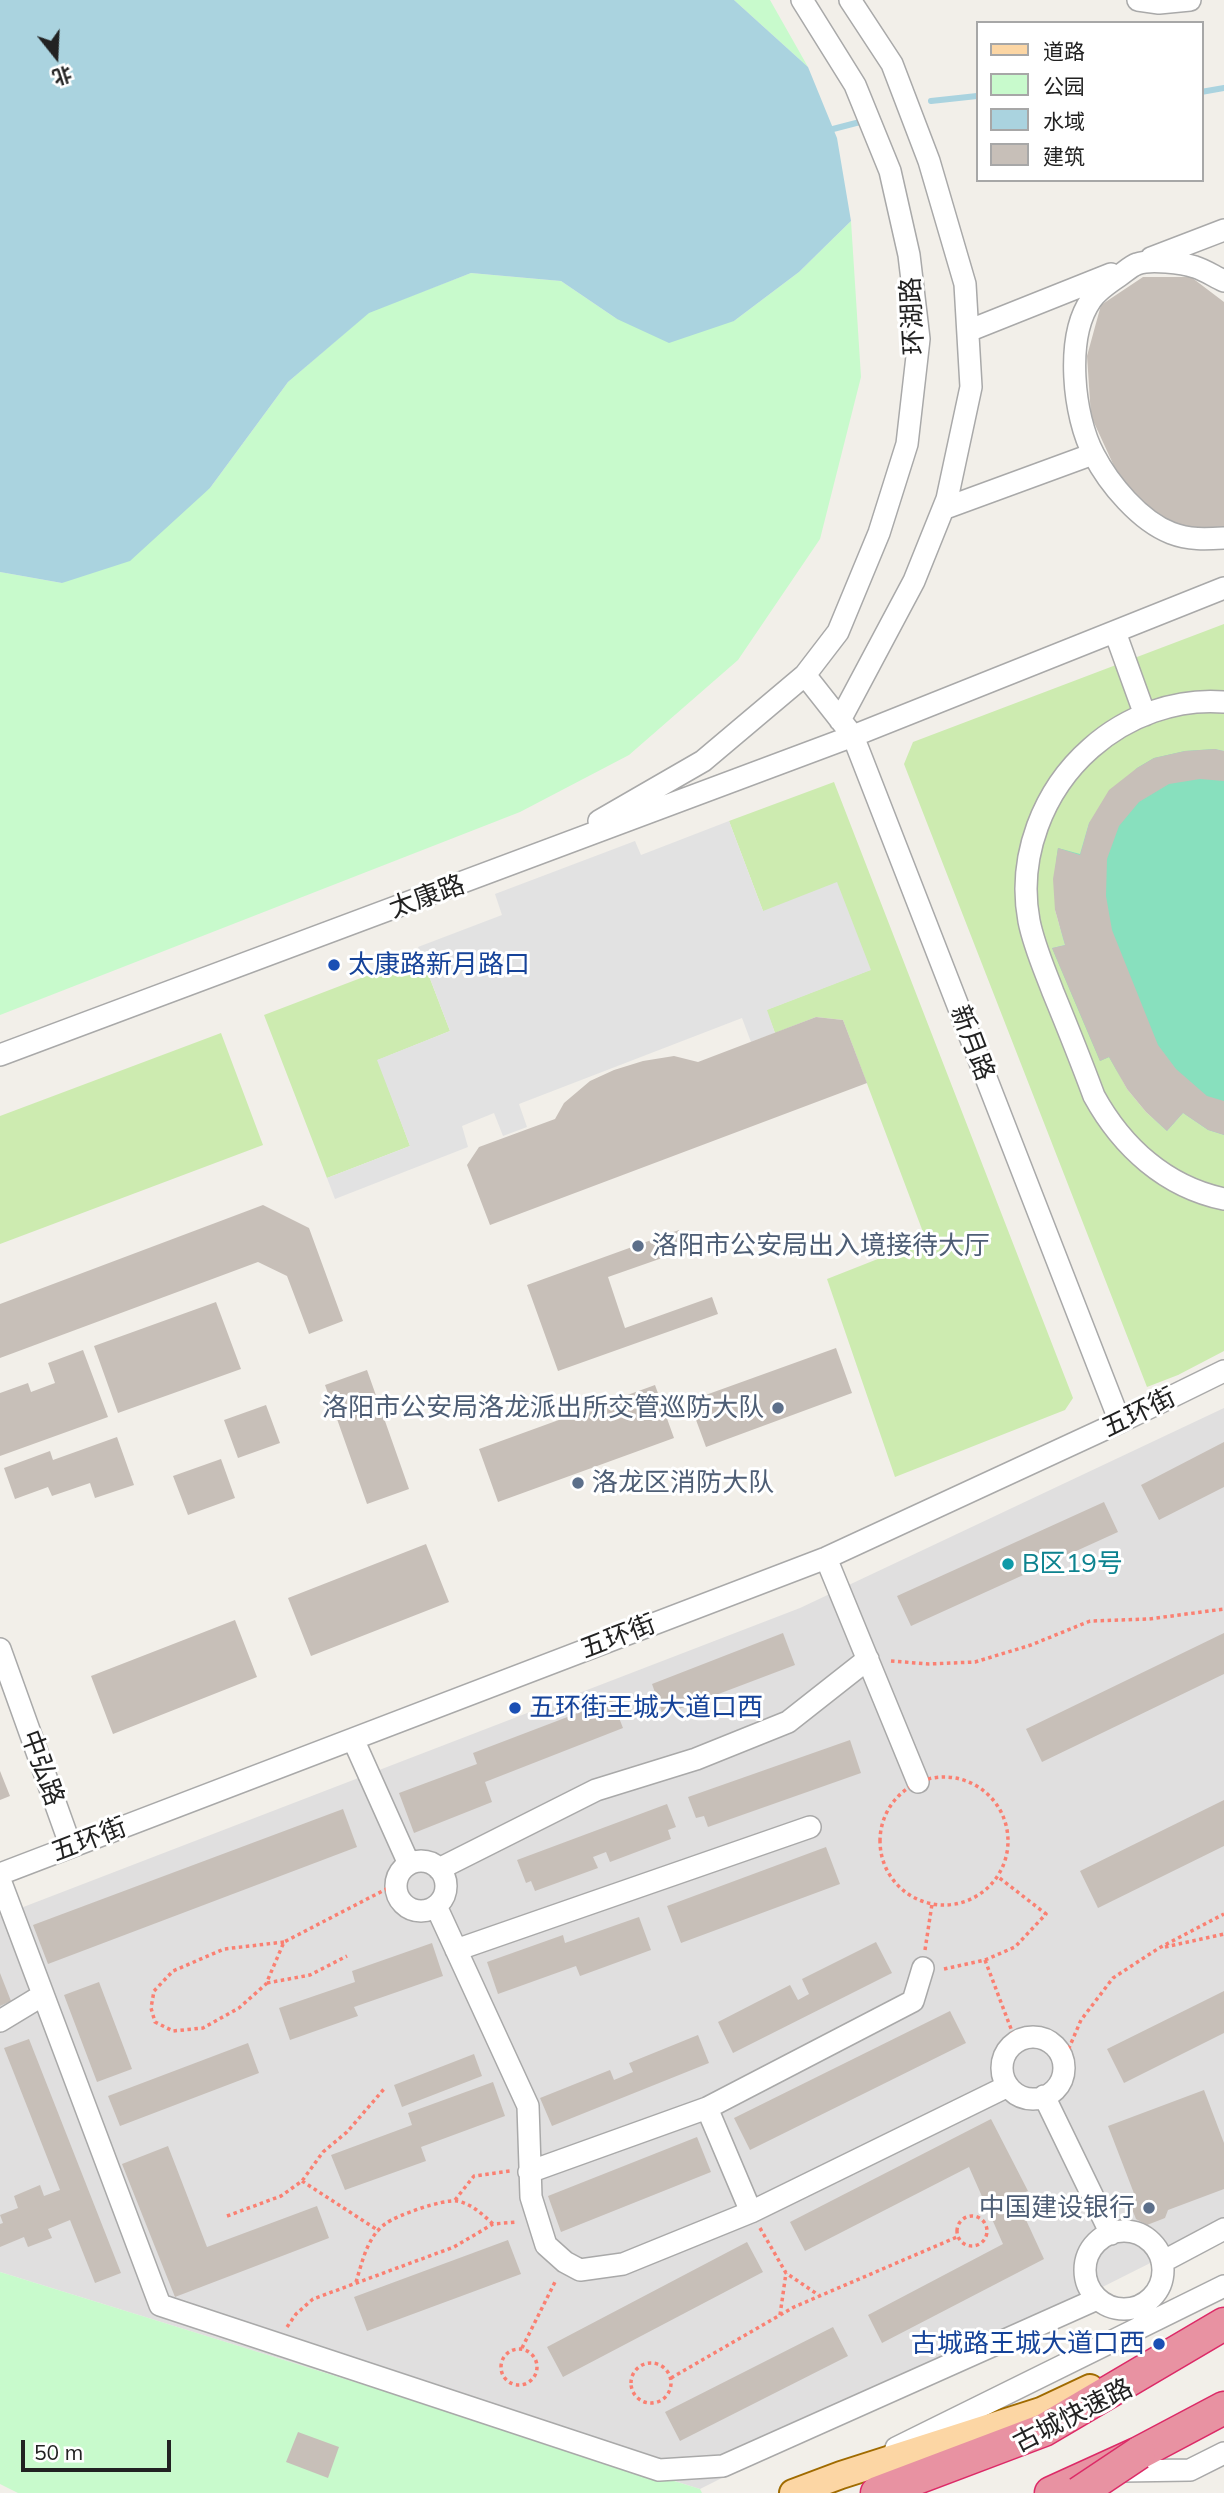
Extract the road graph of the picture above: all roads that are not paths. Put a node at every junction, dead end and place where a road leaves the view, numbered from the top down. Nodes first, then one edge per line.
1 (802, 0) edge
2 (850, 0) edge
3 (1138, 0) edge
4 (1190, 0) edge
5 (1224, 230) edge
6 (1138, 263) junction
7 (1224, 281) edge
8 (968, 331) junction
9 (1093, 454) junction
10 (943, 509) junction
11 (1224, 538) edge
12 (1224, 588) edge
13 (1115, 632) junction
14 (805, 675) junction
15 (1224, 702) edge
16 (1145, 715) junction
17 (847, 728) junction
18 (449, 888) junction
19 (0, 1055) edge
20 (1224, 1199) edge
21 (1224, 1371) edge
22 (1120, 1422) junction
23 (826, 1558) junction
24 (0, 1649) edge
25 (868, 1659) junction
26 (353, 1739) junction
27 (918, 1782) road end
28 (810, 1827) dead end
29 (71, 1847) junction
30 (409, 1864) junction
31 (439, 1869) junction
32 (0, 1874) edge
33 (0, 1881) edge
34 (436, 1906) junction
35 (456, 1950) junction
36 (923, 1968) road end
37 (43, 1995) junction
38 (0, 2021) edge
39 (1008, 2086) junction
40 (1044, 2096) junction
41 (707, 2108) junction
42 (529, 2172) junction
43 (751, 2211) junction
44 (1224, 2229) edge
45 (1111, 2234) junction
46 (1163, 2268) junction
47 (1224, 2286) edge
48 (1102, 2303) junction
49 (1181, 2307) junction
50 (1224, 2323) edge
51 (1123, 2336) junction
52 (1224, 2340) edge
53 (1224, 2408) edge
54 (1224, 2419) edge
55 (1044, 2430) junction
56 (1224, 2453) edge
57 (1130, 2462) junction
58 (841, 2475) junction
59 (793, 2493) edge
60 (877, 2493) edge
61 (922, 2493) edge
62 (1051, 2493) edge
63 (1079, 2493) edge

1 - 14 street, 环湖路
2 - 8 street
3 - 4 street
5 - 6 street
6 - 7 street
6 - 8 street
6 - 9 street
8 - 10 street
9 - 10 street
9 - 11 street
10 - 17 street
12 - 13 street, 太康路
13 - 16 street
13 - 17 street, 太康路
14 - 17 street, 新月路
14 - 18 street, 环湖路
15 - 16 street
16 - 20 street
17 - 18 street, 太康路
17 - 22 street, 新月路
18 - 19 street, 太康路
21 - 22 street, 五环街
22 - 23 street, 五环街
23 - 25 street
23 - 26 street, 五环街
24 - 29 street, 中弘路
25 - 27 street
25 - 31 street
26 - 29 street, 五环街
26 - 30 street
28 - 35 street
29 - 32 street, 五环街
30 - 31 street
30 - 34 street
31 - 34 street
33 - 37 street
34 - 35 street
35 - 42 street
36 - 41 street
37 - 38 street
37 - 48 street
39 - 40 street
39 - 40 street
39 - 43 street
40 - 45 street
41 - 42 street
41 - 43 street
42 - 43 street
44 - 46 street
45 - 46 street
45 - 48 street
46 - 48 street
46 - 49 street
47 - 49 street
48 - 51 street
49 - 51 street
50 - 55 highway
50 - 58 main road
51 - 58 street
52 - 55 highway, 古城快速路
53 - 57 highway
54 - 57 highway
55 - 60 highway
55 - 61 highway, 古城快速路
56 - 57 street
57 - 62 highway, bridge
57 - 63 highway, bridge
58 - 59 main road

